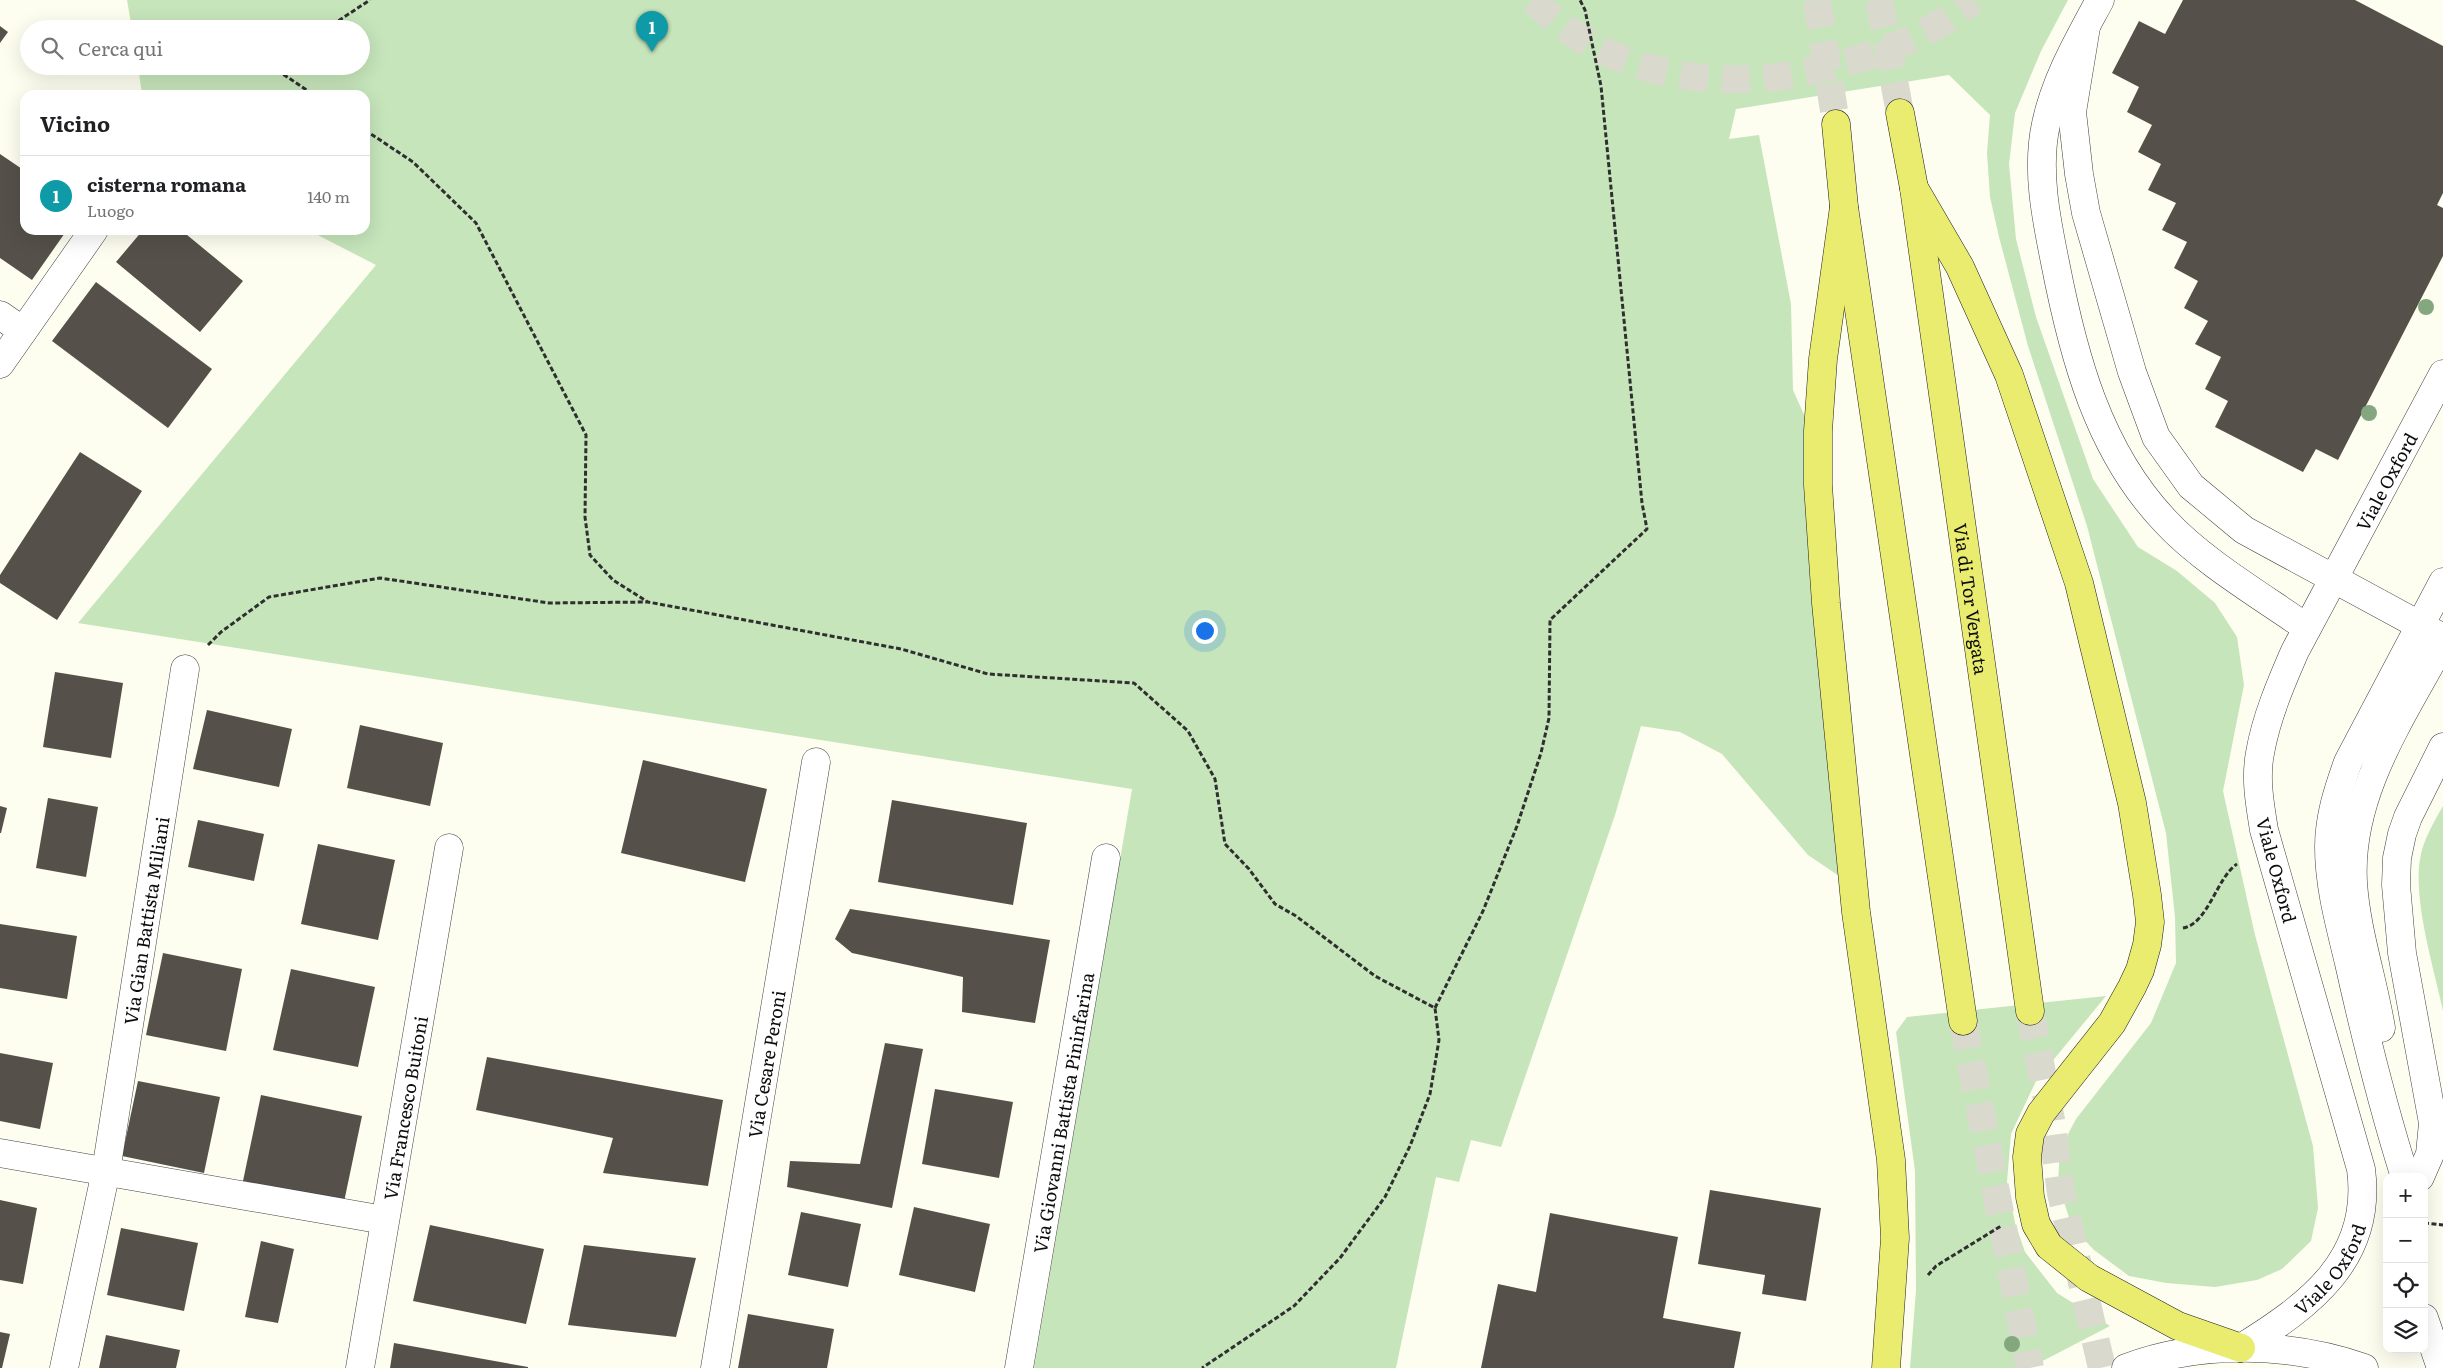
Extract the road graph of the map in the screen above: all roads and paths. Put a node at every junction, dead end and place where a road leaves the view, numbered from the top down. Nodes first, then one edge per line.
1 (370, 0) edge
2 (1580, 0) edge
3 (2100, 0) edge
4 (340, 20) edge
5 (2086, 27) junction
6 (284, 75) edge
7 (307, 90) edge
8 (1900, 113) tunnel mouth
9 (1836, 124) tunnel mouth
10 (370, 133) edge
11 (1914, 188) junction
12 (1844, 207) junction
13 (90, 235) edge
14 (0, 315) edge
15 (23, 331) junction
16 (0, 364) edge
17 (2443, 374) edge
18 (2333, 580) junction
19 (2443, 582) edge
20 (648, 602) junction
21 (2307, 628) junction
22 (2435, 635) edge
23 (185, 669) joint
24 (2443, 747) edge
25 (816, 762) dead end
26 (449, 848) dead end
27 (1106, 858) dead end
28 (2242, 861) dead end
29 (2176, 929) dead end
30 (1435, 1008) junction
31 (2030, 1011) tunnel mouth
32 (1962, 1021) tunnel mouth
33 (0, 1153) edge
34 (106, 1171) junction
35 (2405, 1173) edge
36 (2422, 1173) edge
37 (384, 1220) junction
38 (2428, 1223) edge
39 (2003, 1225) dead end
40 (2443, 1225) edge
41 (1924, 1279) dead end
42 (2428, 1330) edge
43 (2241, 1348) junction
44 (64, 1368) edge
45 (360, 1368) edge
46 (715, 1368) edge
47 (1019, 1368) edge
48 (1202, 1368) edge
49 (1886, 1368) edge
50 (2126, 1368) edge
51 (2364, 1368) edge
52 (2440, 1368) edge

1 - 4 path
2 - 30 path
3 - 5 street
5 - 18 street
5 - 21 street
6 - 7 path
8 - 11 main road
9 - 12 main road
10 - 20 path
11 - 31 main road, Via di Tor Vergata
11 - 43 main road
12 - 32 main road
12 - 49 main road
13 - 15 street
14 - 15 street
15 - 16 street
17 - 18 street, Viale Oxford
18 - 21 street, Viale Oxford
18 - 22 street
19 - 22 street
20 - 23 path
20 - 30 path
21 - 43 street, Viale Oxford
22 - 35 street
23 - 34 street, Via Gian Battista Miliani
24 - 36 street
25 - 46 street, Via Cesare Peroni
26 - 37 street, Via Francesco Buitoni
27 - 47 street, Via Giovanni Battista Pininfarina
28 - 29 path
30 - 48 path
33 - 34 street
34 - 37 street
34 - 44 street, Via Gian Battista Miliani
37 - 45 street, Via Francesco Buitoni
38 - 40 path
39 - 41 path
42 - 52 street
43 - 50 street, Viale Oxford
43 - 51 street, Viale Oxford

